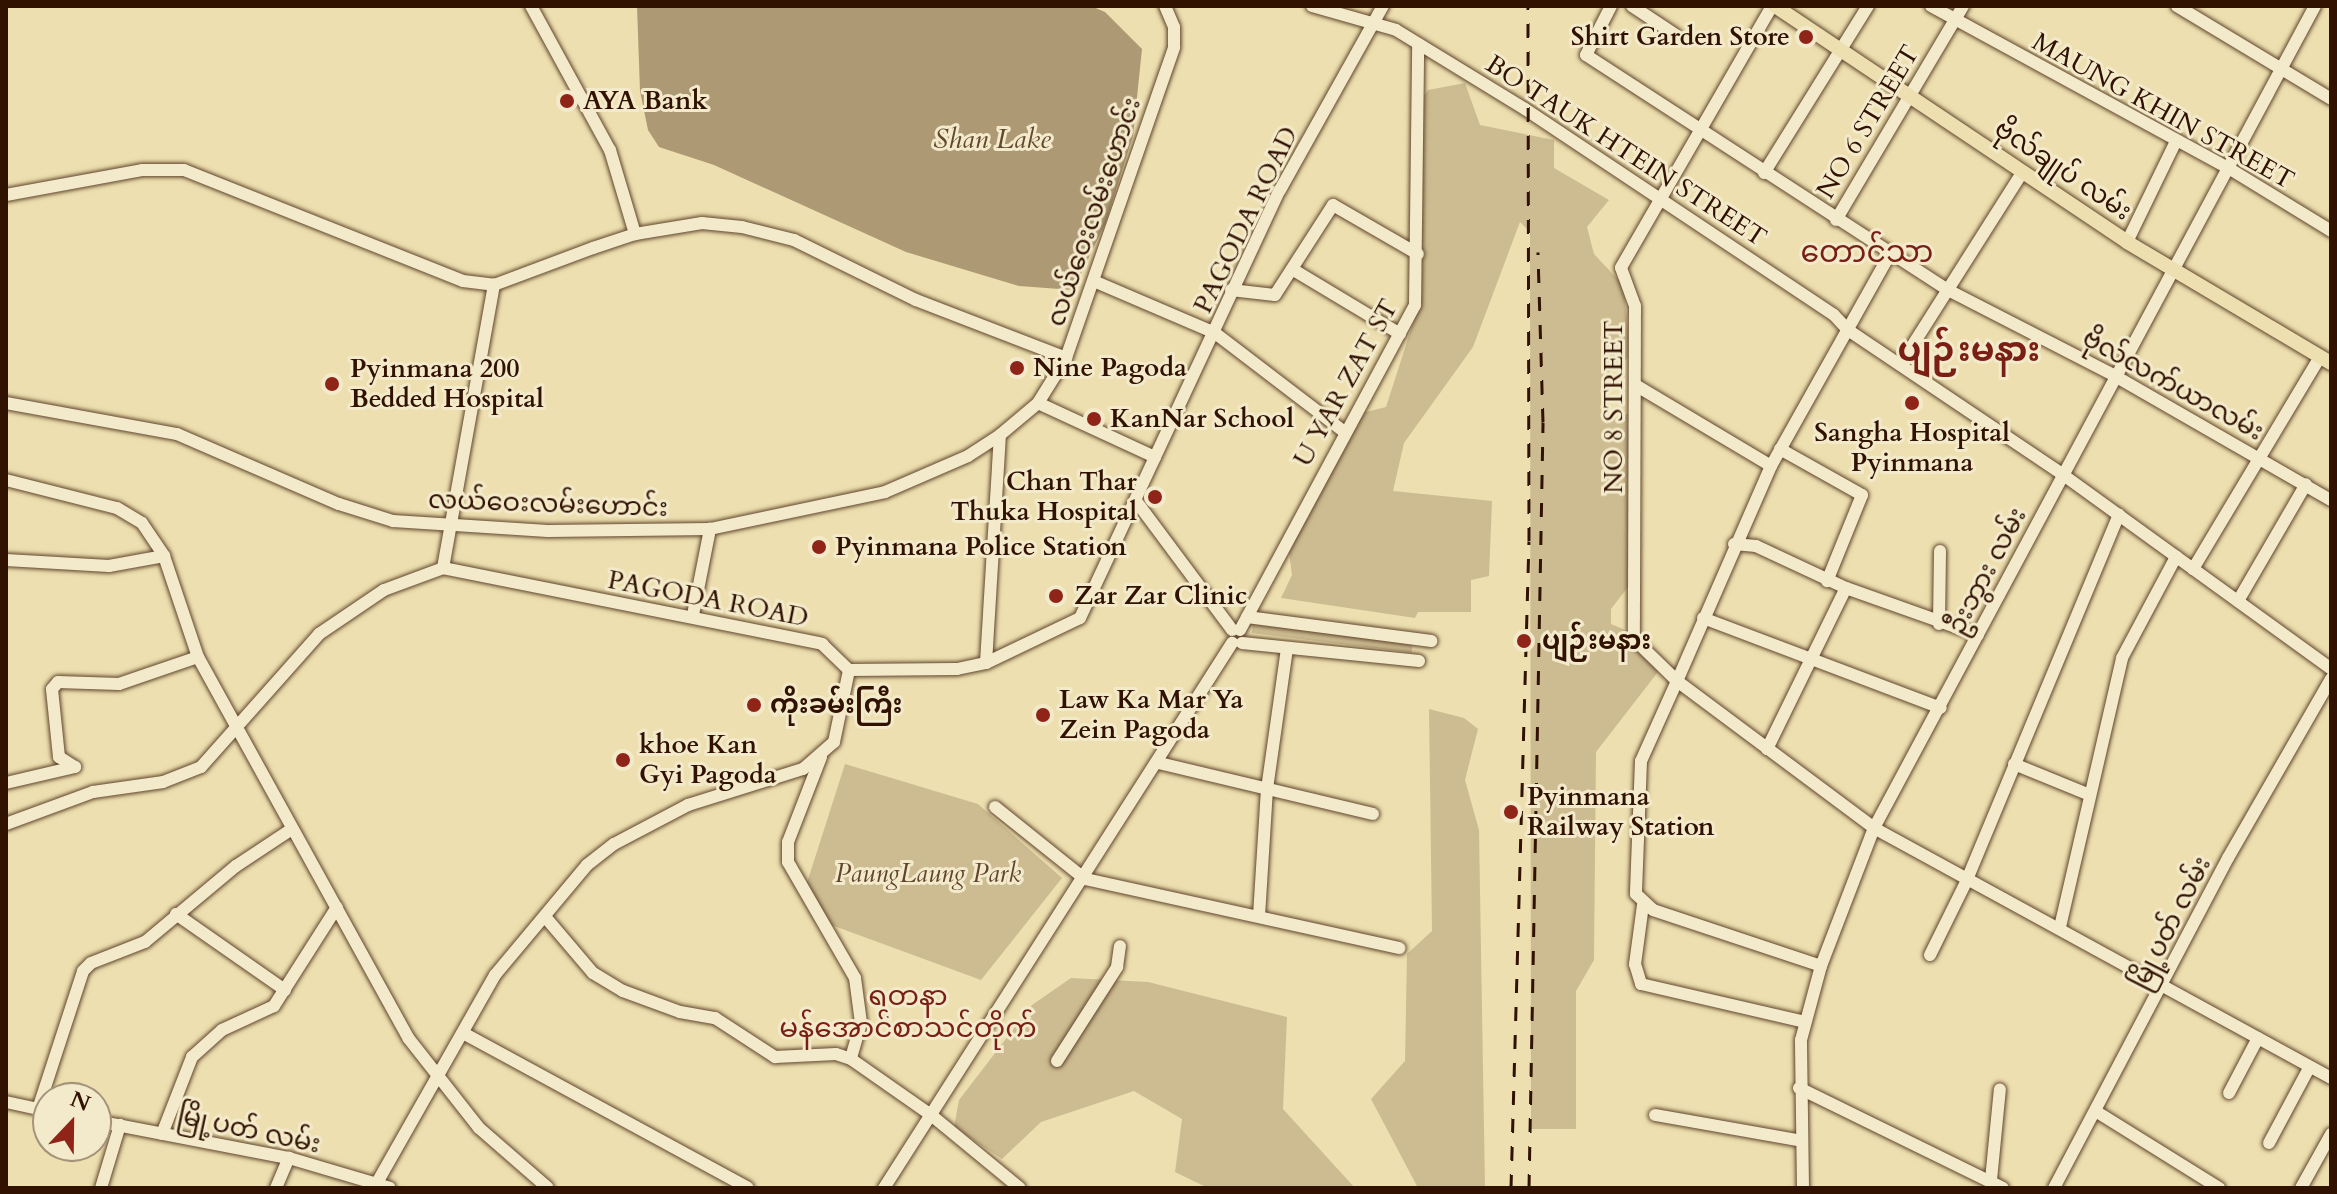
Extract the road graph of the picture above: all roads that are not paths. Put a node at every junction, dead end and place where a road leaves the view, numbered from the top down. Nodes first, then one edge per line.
1 (531, 6) edge
2 (1165, 6) edge
3 (1312, 6) edge
4 (1383, 6) edge
5 (1611, 6) edge
6 (1632, 6) edge
7 (1774, 6) edge
8 (1868, 6) edge
9 (1931, 6) edge
10 (1963, 6) edge
11 (2177, 6) edge
12 (2315, 6) edge
13 (1954, 21) junction
14 (1377, 23) junction
15 (1676, 35) dead end
16 (1418, 44) junction
17 (1844, 48) junction
18 (2283, 69) junction
19 (1912, 93) junction
20 (2331, 99) edge
21 (1698, 128) junction
22 (2176, 141) junction
23 (2230, 169) junction
24 (1764, 173) junction
25 (2022, 173) junction
26 (6, 195) edge
27 (1660, 198) junction
28 (1836, 220) junction
29 (2331, 231) edge
30 (635, 234) junction
31 (2127, 242) junction
32 (1418, 254) junction
33 (1890, 254) junction
34 (1292, 269) junction
35 (2176, 270) junction
36 (1096, 282) junction
37 (494, 285) junction
38 (1231, 290) junction
39 (1948, 290) junction
40 (1848, 330) junction
41 (1215, 333) junction
42 (1400, 334) junction
43 (1066, 358) junction
44 (2326, 360) edge
45 (1902, 362) junction
46 (2115, 376) junction
47 (1637, 386) junction
48 (6, 403) edge
49 (1038, 403) junction
50 (1343, 431) junction
51 (1000, 435) junction
52 (1780, 449) junction
53 (1155, 457) junction
54 (2259, 459) junction
55 (1771, 466) junction
56 (2062, 474) junction
57 (6, 480) edge
58 (2306, 484) junction
59 (2331, 500) edge
60 (1136, 501) junction
61 (2119, 515) junction
62 (451, 522) junction
63 (710, 529) junction
64 (1734, 544) junction
65 (1940, 551) dead end
66 (164, 556) junction
67 (2176, 557) junction
68 (6, 560) edge
69 (443, 568) junction
70 (2193, 569) junction
71 (1827, 581) junction
72 (1846, 588) junction
73 (2238, 601) junction
74 (693, 615) junction
75 (1247, 617) junction
76 (1703, 618) junction
77 (1939, 624) junction
78 (1978, 635) junction
79 (1237, 637) junction
80 (1431, 641) dead end
81 (1287, 648) junction
82 (198, 657) junction
83 (1814, 657) junction
84 (1419, 661) dead end
85 (986, 663) junction
86 (2331, 669) edge
87 (849, 670) junction
88 (2331, 679) edge
89 (1677, 681) junction
90 (1941, 708) junction
91 (235, 722) junction
92 (1767, 749) junction
93 (822, 754) junction
94 (1159, 763) junction
95 (2014, 764) junction
96 (6, 783) edge
97 (1267, 789) junction
98 (2090, 795) junction
99 (995, 807) dead end
100 (1373, 814) dead end
101 (6, 824) edge
102 (1874, 828) junction
103 (292, 829) junction
104 (1085, 879) junction
105 (1966, 882) junction
106 (1643, 905) junction
107 (337, 907) junction
108 (176, 914) junction
109 (1259, 916) junction
110 (547, 919) junction
111 (2060, 927) junction
112 (1120, 946) dead end
113 (1400, 948) dead end
114 (1930, 955) dead end
115 (1821, 966) junction
116 (2164, 985) junction
117 (285, 990) junction
118 (1805, 1022) junction
119 (463, 1033) junction
120 (2258, 1038) junction
121 (851, 1059) junction
122 (1057, 1061) dead end
123 (2309, 1068) junction
124 (436, 1072) junction
125 (2331, 1078) edge
126 (51, 1082) edge
127 (1799, 1088) junction
128 (2000, 1089) dead end
129 (2229, 1093) dead end
130 (6, 1102) edge
131 (32, 1108) edge
132 (2097, 1112) junction
133 (931, 1115) junction
134 (1655, 1115) dead end
135 (112, 1124) edge
136 (120, 1125) junction
137 (162, 1134) junction
138 (2331, 1134) edge
139 (1802, 1141) junction
140 (2269, 1143) dead end
141 (289, 1158) junction
142 (1991, 1180) junction
143 (374, 1185) edge
144 (2060, 1186) edge
145 (101, 1188) edge
146 (276, 1188) edge
147 (390, 1188) edge
148 (548, 1188) edge
149 (748, 1188) edge
150 (884, 1188) edge
151 (1020, 1188) edge
152 (1803, 1188) edge
153 (2003, 1188) edge
154 (2219, 1188) edge
155 (2301, 1188) edge

1 - 30 street
2 - 36 street, လယ်ဝေးလမ်းဟောင်း
3 - 14 street, BO TAUK HTEIN STREET
4 - 14 street, PAGODA ROAD
5 - 21 street, ဗိုလ်လက်ယာလမ်း
6 - 15 street
7 - 17 main road, ဗိုလ်ချုပ် လမ်း
7 - 21 street, NO 8 STREET
8 - 17 street
9 - 13 street, MAUNG KHIN STREET
10 - 13 street, NO 6 STREET
11 - 18 street
12 - 18 street, ဦးဘွား လမ်း
13 - 19 street, NO 6 STREET
13 - 22 street, MAUNG KHIN STREET
14 - 16 street, BO TAUK HTEIN STREET
14 - 38 street, PAGODA ROAD
16 - 27 street, BO TAUK HTEIN STREET
16 - 32 street, U YAR ZAT ST
17 - 19 main road, ဗိုလ်ချုပ် လမ်း
17 - 24 street
18 - 20 street
18 - 23 street, ဦးဘွား လမ်း
19 - 25 main road, ဗိုလ်ချုပ် လမ်း
19 - 28 street, NO 6 STREET
21 - 24 street, ဗိုလ်လက်ယာလမ်း
21 - 27 street, NO 8 STREET
22 - 23 street, MAUNG KHIN STREET
22 - 31 street
23 - 29 street, MAUNG KHIN STREET
23 - 35 street, ဦးဘွား လမ်း
24 - 28 street, ဗိုလ်လက်ယာလမ်း
25 - 31 main road, ဗိုလ်ချုပ် လမ်း
25 - 39 street
26 - 37 street
27 - 40 street, BO TAUK HTEIN STREET
27 - 47 street, NO 8 STREET
28 - 33 street, ဗိုလ်လက်ယာလမ်း
30 - 37 street
30 - 43 street
31 - 35 main road, ဗိုလ်ချုပ် လမ်း
32 - 34 street
32 - 42 street, U YAR ZAT ST
33 - 39 street, ဗိုလ်လက်ယာလမ်း
33 - 40 street
34 - 38 street
34 - 42 street
35 - 44 main road, ဗိုလ်ချုပ် လမ်း
35 - 46 street, ဦးဘွား လမ်း
36 - 41 street
36 - 43 street, လယ်ဝေးလမ်းဟောင်း
37 - 62 street
38 - 41 street, PAGODA ROAD
39 - 45 street
39 - 46 street, ဗိုလ်လက်ယာလမ်း
40 - 45 street, BO TAUK HTEIN STREET
40 - 52 street
41 - 50 street
41 - 53 street, PAGODA ROAD
42 - 50 street, U YAR ZAT ST
43 - 49 street, လယ်ဝေးလမ်းဟောင်း
44 - 54 street
45 - 56 street, BO TAUK HTEIN STREET
46 - 54 street, ဗိုလ်လက်ယာလမ်း
46 - 56 street, ဦးဘွား လမ်း
47 - 55 street
47 - 89 street, NO 8 STREET
48 - 62 street, လယ်ဝေးလမ်းဟောင်း
49 - 51 street, လယ်ဝေးလမ်းဟောင်း
49 - 53 street
50 - 75 street, U YAR ZAT ST
51 - 63 street, လယ်ဝေးလမ်းဟောင်း
51 - 85 street
52 - 55 street
52 - 71 street
53 - 60 street, PAGODA ROAD
54 - 58 street, ဗိုလ်လက်ယာလမ်း
54 - 70 street
55 - 64 street
56 - 61 street, BO TAUK HTEIN STREET
56 - 78 street, ဦးဘွား လမ်း
57 - 66 street
58 - 59 street, ဗိုလ်လက်ယာလမ်း
58 - 73 street
60 - 79 street
60 - 85 street, PAGODA ROAD
61 - 67 street, BO TAUK HTEIN STREET
61 - 95 street
62 - 63 street, လယ်ဝေးလမ်းဟောင်း
62 - 69 street
63 - 74 street
64 - 71 street
64 - 76 street
65 - 77 street
66 - 68 street
66 - 82 street
67 - 70 street, BO TAUK HTEIN STREET
67 - 98 street
69 - 74 street, PAGODA ROAD
69 - 91 street
70 - 73 street, BO TAUK HTEIN STREET
71 - 72 street
72 - 77 street
72 - 83 street
73 - 86 street, BO TAUK HTEIN STREET
74 - 87 street, PAGODA ROAD
75 - 79 street, U YAR ZAT ST
75 - 80 street
76 - 83 street
76 - 89 street
77 - 78 street
78 - 90 street, ဦးဘွား လမ်း
79 - 81 street
79 - 94 street, U YAR ZAT ST
81 - 84 street
81 - 97 street
82 - 91 street
82 - 96 street
83 - 90 street
83 - 92 street
85 - 87 street, PAGODA ROAD
87 - 93 street
88 - 116 street, မြို့ပတ် လမ်း
89 - 92 street, NO 8 STREET
89 - 106 street
90 - 102 street, ဦးဘွား လမ်း
91 - 101 street
91 - 103 street
92 - 102 street, NO 8 STREET
93 - 110 street
93 - 121 street
94 - 97 street
94 - 104 street, U YAR ZAT ST
95 - 98 street
95 - 105 street
97 - 100 street
97 - 109 street
98 - 111 street
99 - 104 street
102 - 105 street, NO 8 STREET
102 - 115 street, ဦးဘွား လမ်း
103 - 107 street
103 - 108 street
104 - 109 street
104 - 133 street, U YAR ZAT ST
105 - 111 street, NO 8 STREET
105 - 114 street
106 - 115 street
106 - 118 street
107 - 117 street
107 - 124 street
108 - 117 street
108 - 126 street
109 - 113 street
110 - 119 street
110 - 121 street
111 - 116 street, NO 8 STREET
112 - 122 street
115 - 118 street, ဦးဘွား လမ်း
116 - 120 street, NO 8 STREET
116 - 132 street, မြို့ပတ် လမ်း
117 - 137 street
118 - 127 street, ဦးဘွား လမ်း
119 - 124 street
119 - 149 street
120 - 123 street, NO 8 STREET
120 - 129 street
121 - 133 street
123 - 125 street, NO 8 STREET
123 - 140 street
124 - 143 street
124 - 148 street
127 - 139 street, ဦးဘွား လမ်း
127 - 142 street
128 - 142 street
130 - 131 street
132 - 144 street, မြို့ပတ် လမ်း
132 - 154 street
133 - 150 street, U YAR ZAT ST
133 - 151 street
134 - 139 street
135 - 136 street, မြို့ပတ် လမ်း
136 - 137 street, မြို့ပတ် လမ်း
136 - 145 street
137 - 141 street, မြို့ပတ် လမ်း
138 - 155 street
139 - 152 street, ဦးဘွား လမ်း
141 - 143 street, မြို့ပတ် လမ်း
141 - 146 street
142 - 153 street
143 - 147 street, မြို့ပတ် လမ်း

